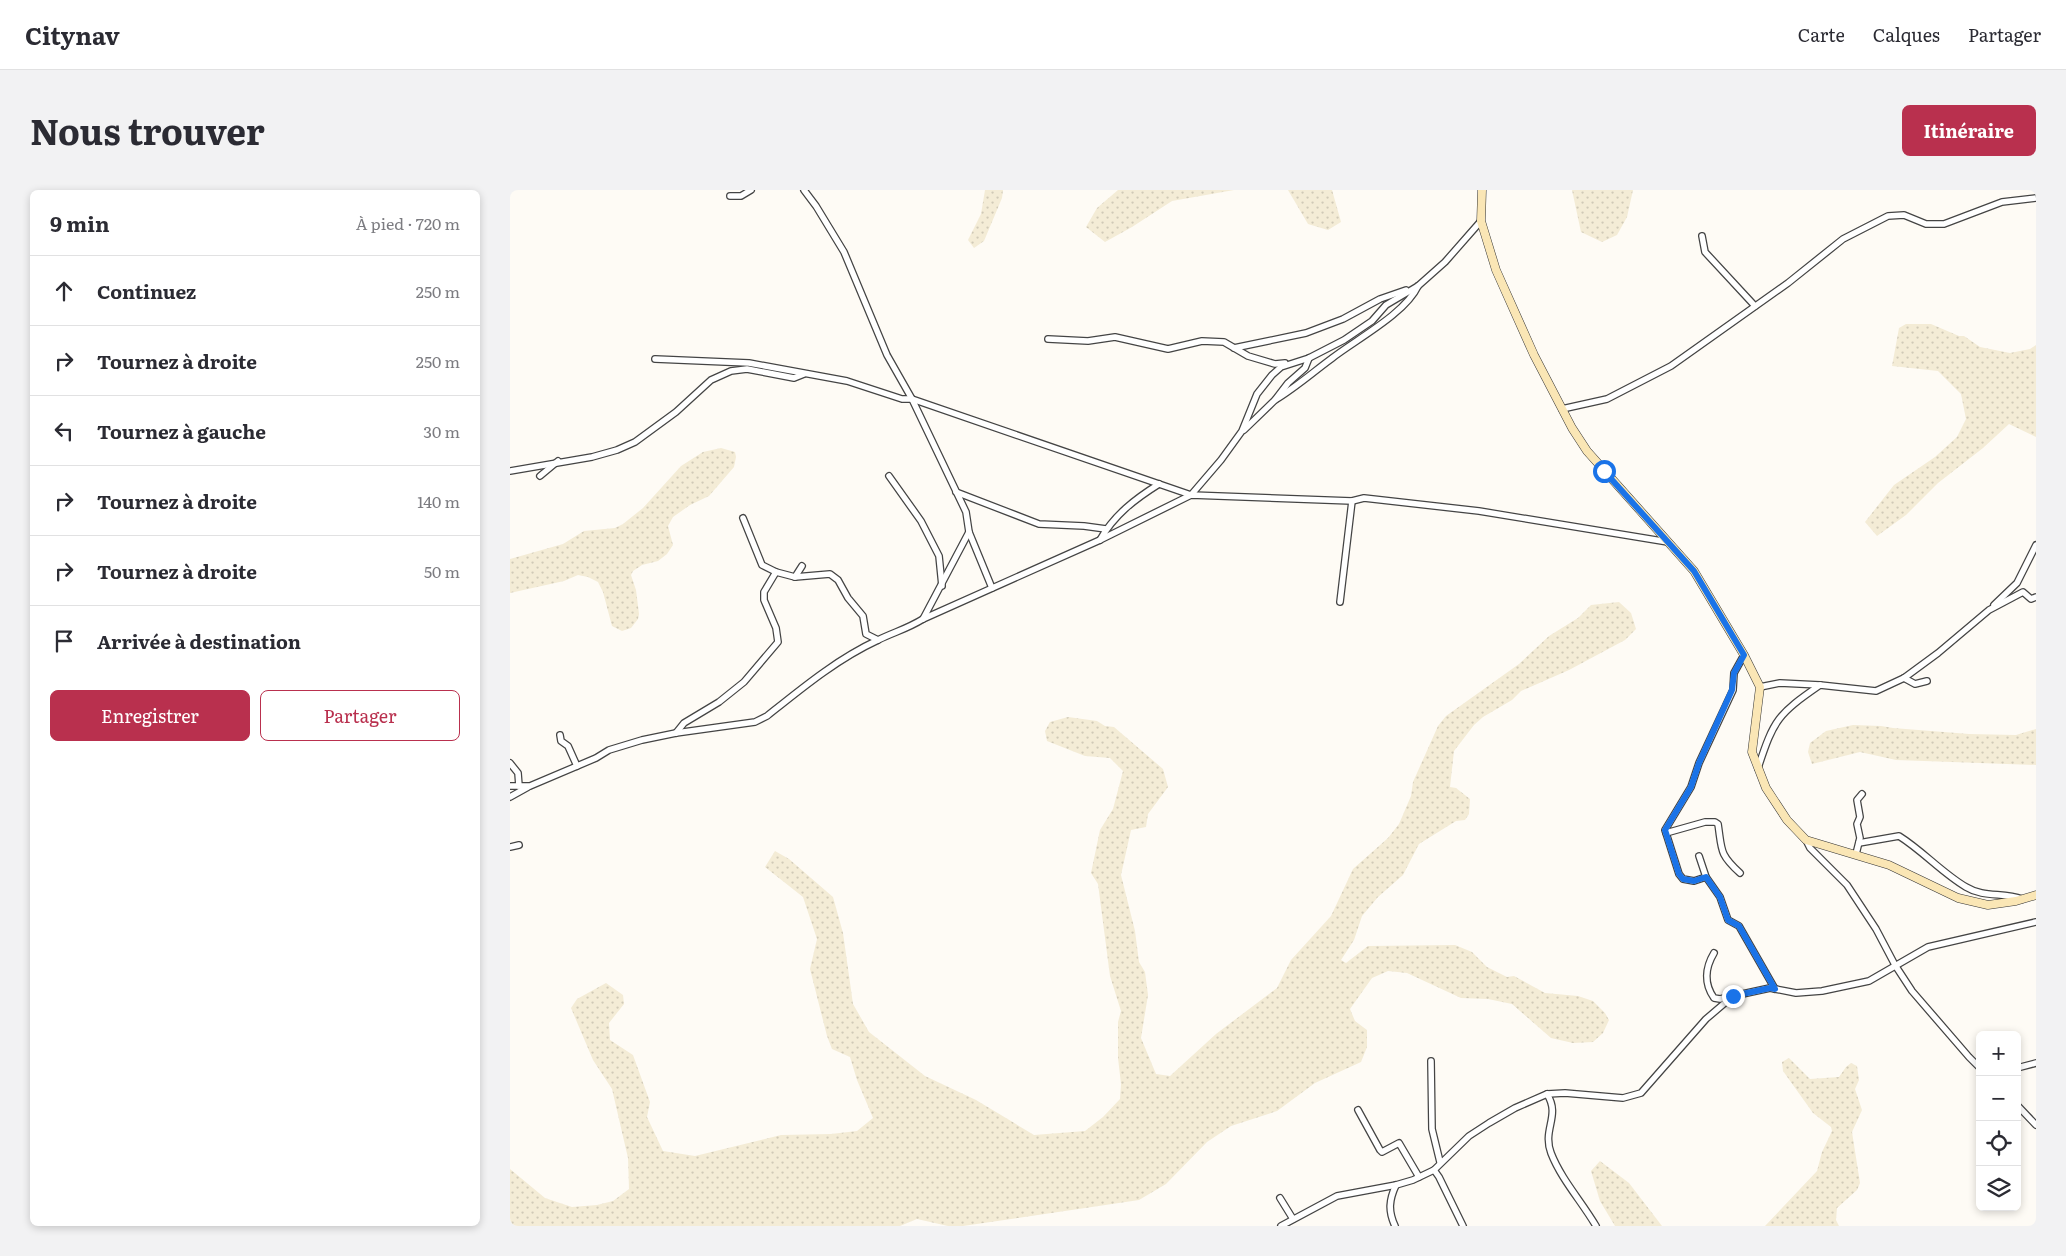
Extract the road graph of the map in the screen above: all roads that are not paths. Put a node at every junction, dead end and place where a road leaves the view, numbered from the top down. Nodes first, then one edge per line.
1 (751, 190) edge
2 (804, 190) edge
3 (1482, 190) edge
4 (730, 196) dead end
5 (2036, 198) edge
6 (1481, 221) junction
7 (1702, 236) dead end
8 (1418, 286) junction
9 (1755, 306) junction
10 (1048, 339) dead end
11 (1234, 348) junction
12 (1309, 358) junction
13 (655, 359) dead end
14 (806, 374) junction
15 (912, 399) junction
16 (1275, 400) junction
17 (1562, 409) junction
18 (1242, 431) junction
19 (558, 461) junction
20 (510, 471) edge
21 (540, 476) dead end
22 (889, 476) dead end
23 (1159, 484) junction
24 (956, 492) junction
25 (1191, 495) junction
26 (1352, 501) junction
27 (743, 518) dead end
28 (1106, 530) junction
29 (969, 532) junction
30 (1100, 540) junction
31 (1668, 542) junction
32 (2036, 544) edge
33 (802, 566) dead end
34 (776, 572) junction
35 (795, 576) junction
36 (942, 586) junction
37 (992, 588) junction
38 (2036, 597) edge
39 (1340, 602) dead end
40 (1989, 610) junction
41 (923, 619) junction
42 (878, 640) junction
43 (1744, 655) junction
44 (1904, 678) junction
45 (1927, 681) dead end
46 (1820, 685) junction
47 (1760, 687) junction
48 (676, 733) junction
49 (560, 735) dead end
50 (510, 763) edge
51 (577, 766) junction
52 (1758, 768) junction
53 (510, 786) edge
54 (519, 786) junction
55 (530, 786) junction
56 (1862, 794) dead end
57 (510, 797) edge
58 (1666, 833) junction
59 (1806, 840) junction
60 (1859, 843) junction
61 (519, 845) dead end
62 (510, 847) edge
63 (1856, 854) junction
64 (1699, 856) dead end
65 (1740, 873) dead end
66 (1706, 877) junction
67 (2036, 895) edge
68 (2022, 899) junction
69 (2036, 922) edge
70 (1714, 953) dead end
71 (1895, 965) junction
72 (1775, 989) junction
73 (1733, 996) junction
74 (1431, 1061) dead end
75 (1976, 1064) edge
76 (2036, 1064) edge
77 (2021, 1067) edge
78 (1547, 1094) junction
79 (2021, 1109) edge
80 (1358, 1110) dead end
81 (2036, 1125) edge
82 (1440, 1162) junction
83 (1434, 1170) junction
84 (1419, 1177) junction
85 (1396, 1185) junction
86 (1280, 1198) dead end
87 (1293, 1218) junction
88 (1281, 1226) edge
89 (1395, 1226) edge
90 (1463, 1226) edge
91 (1596, 1226) edge

1 - 4 street
2 - 15 street
3 - 6 street
5 - 9 street
6 - 8 street
6 - 17 street
7 - 9 street
8 - 11 street
8 - 12 street
8 - 16 street
9 - 17 street
10 - 11 street
11 - 12 street
12 - 16 street
12 - 18 street
13 - 14 street
14 - 15 street
14 - 19 street
15 - 23 street
15 - 24 street
16 - 18 street
17 - 31 street
18 - 25 street
19 - 20 street
19 - 21 street
22 - 36 street
23 - 25 street
23 - 28 street
24 - 28 street
24 - 29 street
25 - 26 street
25 - 30 street
26 - 31 street
26 - 39 street
27 - 34 street
28 - 30 street
29 - 36 street
29 - 37 street
30 - 37 street
31 - 43 street
32 - 40 street
33 - 35 street
34 - 35 street
34 - 48 street
35 - 42 street
36 - 41 street
37 - 41 street
38 - 40 street
40 - 44 street
41 - 42 street
42 - 48 street
43 - 47 street
43 - 58 street
44 - 45 street
44 - 46 street
46 - 47 street
46 - 52 street
47 - 52 street
48 - 51 street
49 - 51 street
50 - 54 street
51 - 55 street
52 - 59 street
53 - 54 street
54 - 55 street
55 - 57 street
56 - 60 street
58 - 65 street
58 - 66 street
59 - 63 street
59 - 71 street
60 - 63 street
60 - 68 street
61 - 62 street
63 - 68 street
64 - 66 street
66 - 72 street
67 - 68 street
69 - 71 street
70 - 73 street
71 - 72 street
71 - 75 street
72 - 73 street
73 - 78 street
74 - 82 street
76 - 77 street
78 - 82 street
78 - 91 street
79 - 81 street
80 - 84 street
82 - 83 street
83 - 84 street
83 - 90 street
84 - 85 street
85 - 87 street
85 - 89 street
86 - 87 street
87 - 88 street

